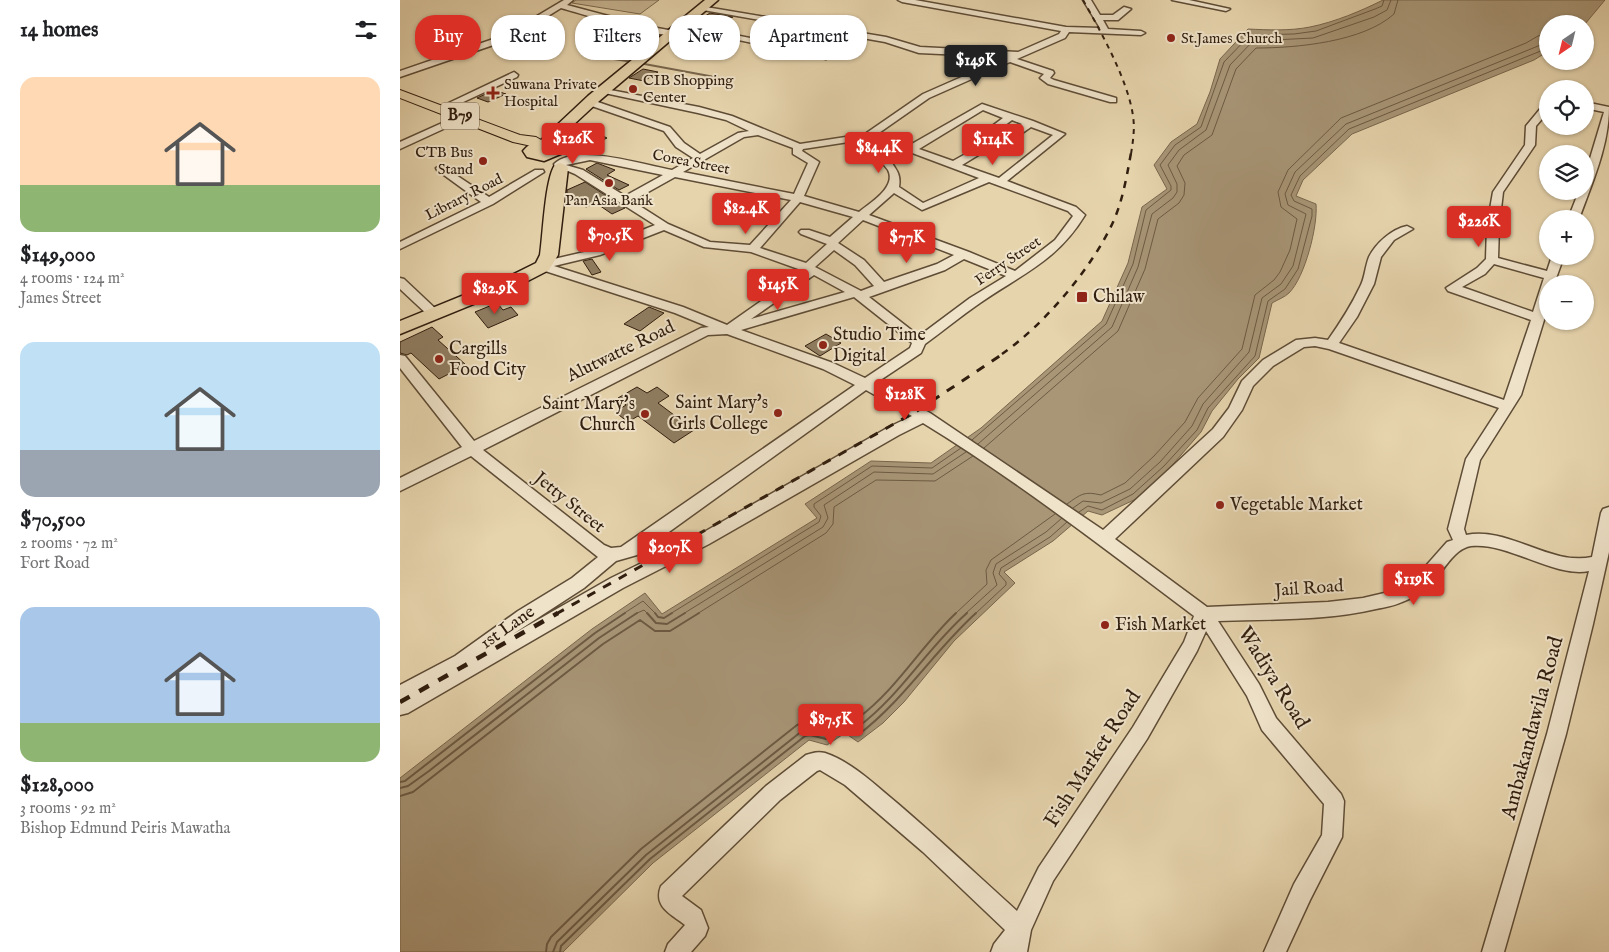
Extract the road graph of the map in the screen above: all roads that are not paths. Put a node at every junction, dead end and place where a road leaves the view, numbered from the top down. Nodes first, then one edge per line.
1 (569, 0) edge
2 (902, 0) edge
3 (1087, 0) edge
4 (1176, 0) edge
5 (1220, 0) edge
6 (708, 4) edge
7 (561, 6) junction
8 (1214, 7) junction
9 (1226, 8) dead end
10 (1127, 10) dead end
11 (696, 15) edge
12 (1097, 16) junction
13 (1066, 29) junction
14 (1105, 30) junction
15 (669, 32) edge
16 (1141, 32) dead end
17 (669, 38) edge
18 (1018, 55) junction
19 (1009, 59) junction
20 (400, 74) edge
21 (514, 75) dead end
22 (603, 90) junction
23 (400, 94) edge
24 (1113, 100) dead end
25 (589, 102) junction
26 (1594, 107) edge
27 (441, 109) junction
28 (1608, 110) edge
29 (1539, 116) edge
30 (462, 117) junction
31 (1010, 117) junction
32 (1030, 123) junction
33 (759, 132) junction
34 (868, 136) junction
35 (894, 144) junction
36 (400, 146) edge
37 (799, 147) junction
38 (983, 148) junction
39 (911, 149) junction
40 (546, 158) junction
41 (699, 158) junction
42 (1594, 162) edge
43 (954, 165) junction
44 (442, 168) dead end
45 (670, 174) junction
46 (988, 178) junction
47 (1000, 182) junction
48 (893, 188) junction
49 (798, 198) junction
50 (626, 200) junction
51 (489, 202) junction
52 (860, 215) junction
53 (664, 226) junction
54 (1407, 229) dead end
55 (805, 232) dead end
56 (832, 244) junction
57 (400, 246) edge
58 (753, 249) junction
59 (965, 254) junction
60 (1492, 260) junction
61 (538, 265) junction
62 (810, 269) junction
63 (1015, 275) junction
64 (1539, 278) edge
65 (400, 282) edge
66 (881, 287) junction
67 (858, 294) junction
68 (1539, 312) edge
69 (434, 314) junction
70 (1537, 318) junction
71 (400, 328) edge
72 (728, 330) junction
73 (919, 342) junction
74 (1331, 346) junction
75 (400, 359) edge
76 (866, 384) junction
77 (1508, 406) junction
78 (925, 416) junction
79 (472, 449) junction
80 (400, 485) edge
81 (1609, 513) edge
82 (1103, 540) junction
83 (1462, 543) junction
84 (612, 555) junction
85 (1599, 562) junction
86 (1204, 614) junction
87 (400, 702) edge
88 (1020, 929) junction
89 (676, 952) edge
90 (1002, 952) edge
91 (1016, 952) edge
92 (1276, 952) edge
93 (1493, 952) edge

1 - 7 street
2 - 13 street
3 - 12 street
4 - 8 street
5 - 8 street
6 - 11 highway
6 - 18 street
7 - 15 street
7 - 20 street
8 - 9 street
10 - 12 street
12 - 14 street
13 - 14 street
13 - 18 street
14 - 16 street
17 - 22 highway
18 - 19 street
19 - 24 street
19 - 34 street
21 - 27 street
22 - 25 highway
22 - 33 street, Ferry Street
23 - 27 main road, B79
25 - 40 highway
25 - 41 street
26 - 28 street
27 - 30 main road, B79
28 - 42 street
29 - 60 street
30 - 36 street
30 - 40 main road, B79
31 - 32 street
31 - 38 street
31 - 39 street
32 - 38 street
32 - 47 street
33 - 37 street, Ferry Street
33 - 41 street
34 - 35 street, Ferry Street
34 - 37 street, Ferry Street
35 - 39 street, Ferry Street
35 - 48 street
37 - 49 street
38 - 43 street
39 - 43 street, Ferry Street
40 - 45 street, Corea Street
40 - 50 street
40 - 51 street, Library Road
40 - 61 highway
41 - 45 street
43 - 46 street, Ferry Street
44 - 51 street
45 - 49 street, Corea Street
45 - 50 street
46 - 47 street, Ferry Street
46 - 48 street
47 - 63 street, Ferry Street
48 - 52 street
49 - 52 street, Corea Street
49 - 58 street
50 - 53 street
51 - 57 street, Library Road
52 - 56 street
52 - 59 street, Corea Street
53 - 58 street
53 - 61 street
54 - 74 street
55 - 56 street
56 - 62 street
56 - 66 street
58 - 62 street
59 - 63 street, Corea Street
59 - 66 street
60 - 64 street
60 - 70 street
61 - 69 highway
61 - 72 street
62 - 67 street
62 - 72 street
63 - 73 street, Ferry Street
65 - 69 street
66 - 67 street
67 - 72 street
67 - 73 street
68 - 70 street
69 - 71 highway
70 - 77 street
72 - 76 street
72 - 79 street, Alutwatte Road
73 - 76 street, Ferry Street
74 - 77 street
74 - 82 street
75 - 79 street, Jetty Street
76 - 78 street
76 - 84 street, Jetty Street
77 - 83 street
78 - 82 street
78 - 87 street
79 - 80 street, Alutwatte Road
79 - 84 street, Jetty Street
81 - 85 street, Ambakandawila Road
82 - 86 street
83 - 85 street
83 - 86 street, Jail Road
84 - 87 street, 1st Lane
85 - 93 street, Ambakandawila Road
86 - 88 street, Fish Market Road
86 - 92 street, Wadiya Road
88 - 89 street
88 - 90 street
88 - 91 street

